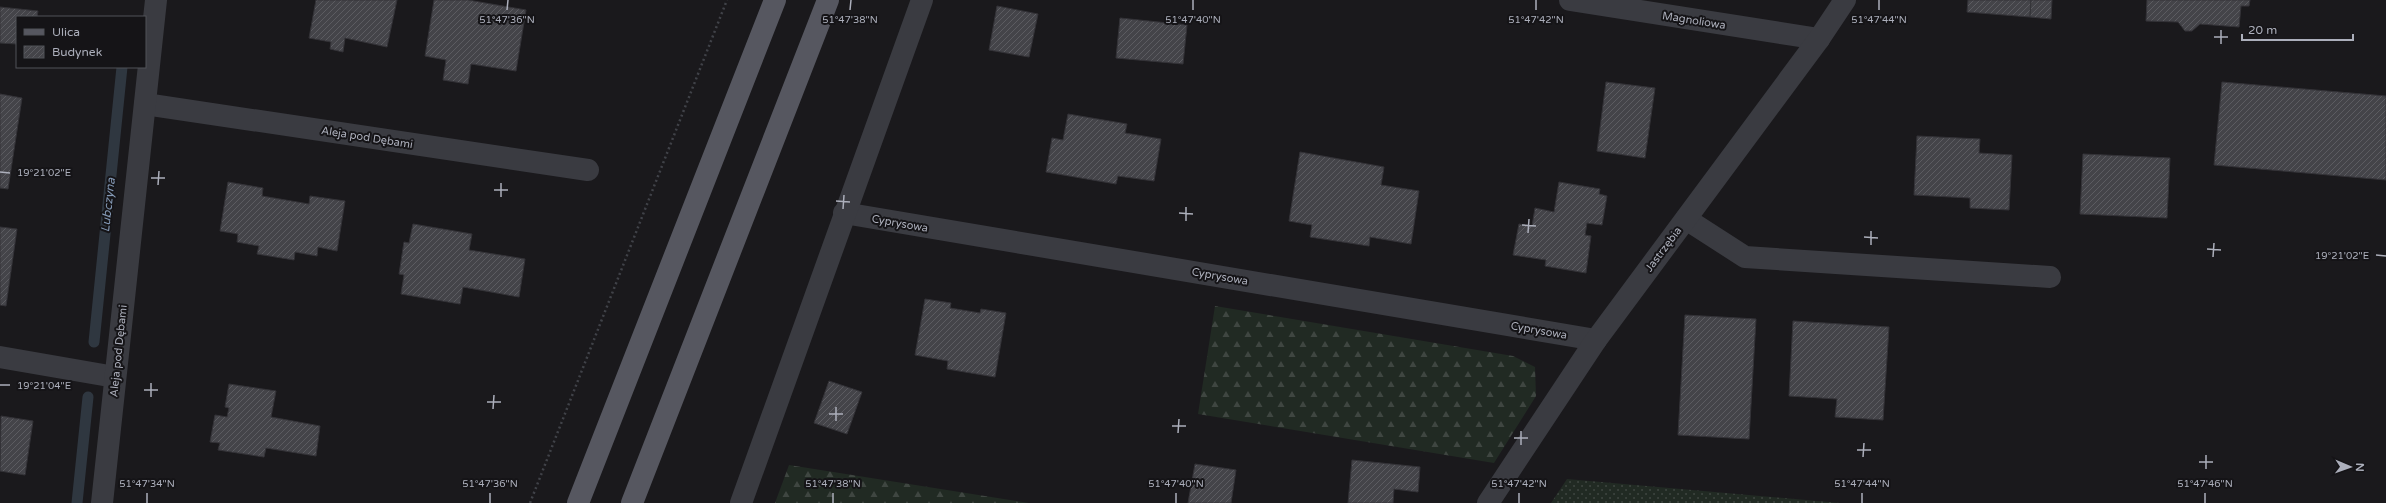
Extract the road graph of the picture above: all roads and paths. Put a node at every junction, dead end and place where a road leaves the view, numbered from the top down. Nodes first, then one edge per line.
1 (156, 0) edge
2 (727, 0) edge
3 (775, 0) edge
4 (828, 0) edge
5 (922, 0) edge
6 (1570, 0) edge
7 (1845, 0) edge
8 (1819, 39) junction
9 (145, 104) junction
10 (588, 170) dead end
11 (844, 213) junction
12 (1686, 219) junction
13 (2050, 277) dead end
14 (1596, 340) junction
15 (0, 357) edge
16 (115, 377) junction
17 (102, 503) edge
18 (530, 503) edge
19 (578, 503) edge
20 (632, 503) edge
21 (741, 503) edge
22 (1488, 503) edge

1 - 9 street, Aleja pod Dębami
2 - 18 path
3 - 19 main road
4 - 20 main road
5 - 11 street
6 - 8 street, Magnoliowa
7 - 8 street, Jastrzębia
8 - 12 street, Jastrzębia
9 - 10 street, Aleja pod Dębami
9 - 16 street, Aleja pod Dębami
11 - 14 street, Cyprysowa
11 - 21 street
12 - 13 street
12 - 14 street, Jastrzębia
14 - 22 street, Jastrzębia
15 - 16 street
16 - 17 street, Aleja pod Dębami

